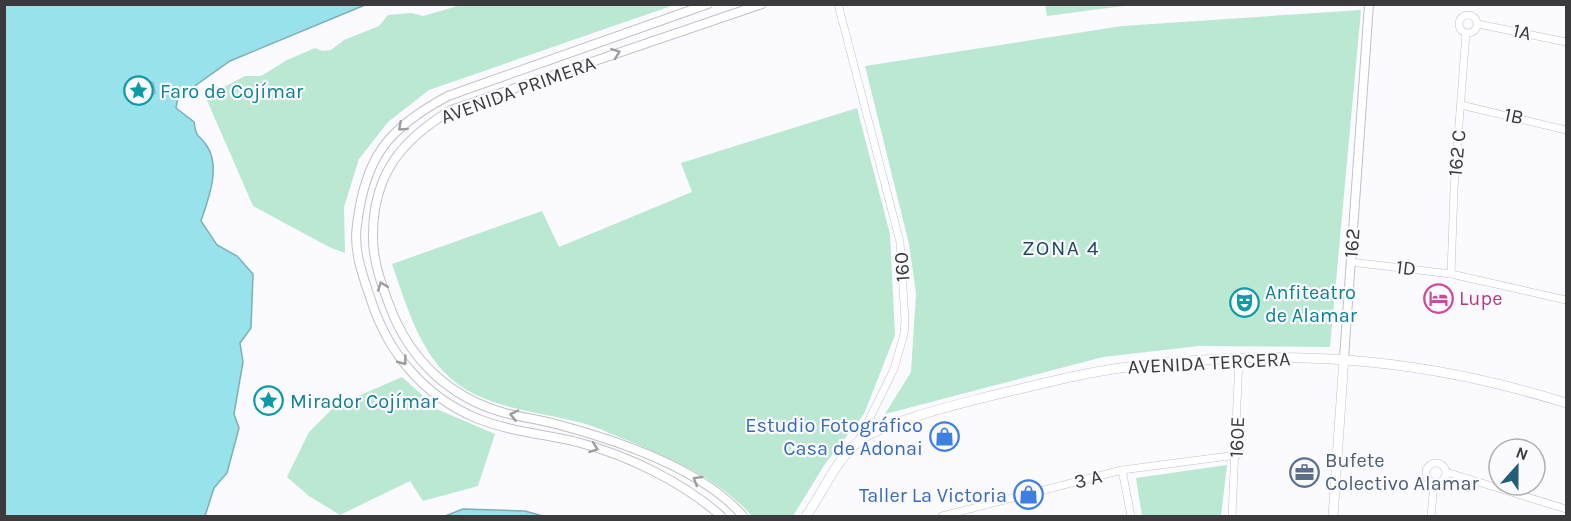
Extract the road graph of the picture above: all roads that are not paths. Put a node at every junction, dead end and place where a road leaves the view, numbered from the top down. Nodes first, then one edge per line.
1 (708, 4) edge
2 (762, 4) edge
3 (838, 4) edge
4 (1369, 4) edge
5 (1478, 24) junction
6 (634, 29) junction
7 (1466, 33) junction
8 (1566, 42) edge
9 (641, 44) junction
10 (448, 96) junction
11 (1461, 105) junction
12 (455, 108) junction
13 (1566, 130) edge
14 (375, 261) junction
15 (1351, 262) junction
16 (359, 264) junction
17 (1451, 274) junction
18 (1566, 300) edge
19 (1239, 358) junction
20 (1344, 358) junction
21 (1566, 403) edge
22 (858, 442) junction
23 (1237, 456) junction
24 (1122, 470) junction
25 (1446, 472) junction
26 (1434, 483) junction
27 (1566, 508) edge
28 (808, 515) edge
29 (721, 516) edge
30 (743, 516) edge
31 (942, 516) edge
32 (1131, 516) edge
33 (1232, 516) edge
34 (1333, 516) edge
35 (1431, 516) edge

1 - 6 street, AVENIDA PRIMERA
2 - 9 street, AVENIDA PRIMERA
3 - 22 street, 160
4 - 15 street, 162
5 - 7 street
5 - 7 street
5 - 8 street, 1A
6 - 9 street
6 - 10 street, AVENIDA PRIMERA
7 - 11 street, 162 C
12 -> 9 street, AVENIDA PRIMERA
10 - 12 street
10 -> 16 street, AVENIDA PRIMERA
11 - 13 street, 1B
11 - 17 street, 162 C
12 - 14 street, AVENIDA PRIMERA
14 - 16 street
30 -> 14 street, AVENIDA PRIMERA
15 - 17 street, 1D
15 - 20 street, 162
16 -> 29 street, AVENIDA PRIMERA
17 - 18 street, 1D
19 - 20 main road, AVENIDA TERCERA
19 - 22 main road, AVENIDA TERCERA
19 - 23 street, 160E
20 - 21 main road, AVENIDA TERCERA
20 - 34 main road, 162
22 - 28 main road, 160
23 - 24 street, 3 A
23 - 33 street, 160E
24 - 31 street, 3 A
24 - 32 street
25 - 26 street
25 - 26 street
25 - 27 street
26 - 35 street

